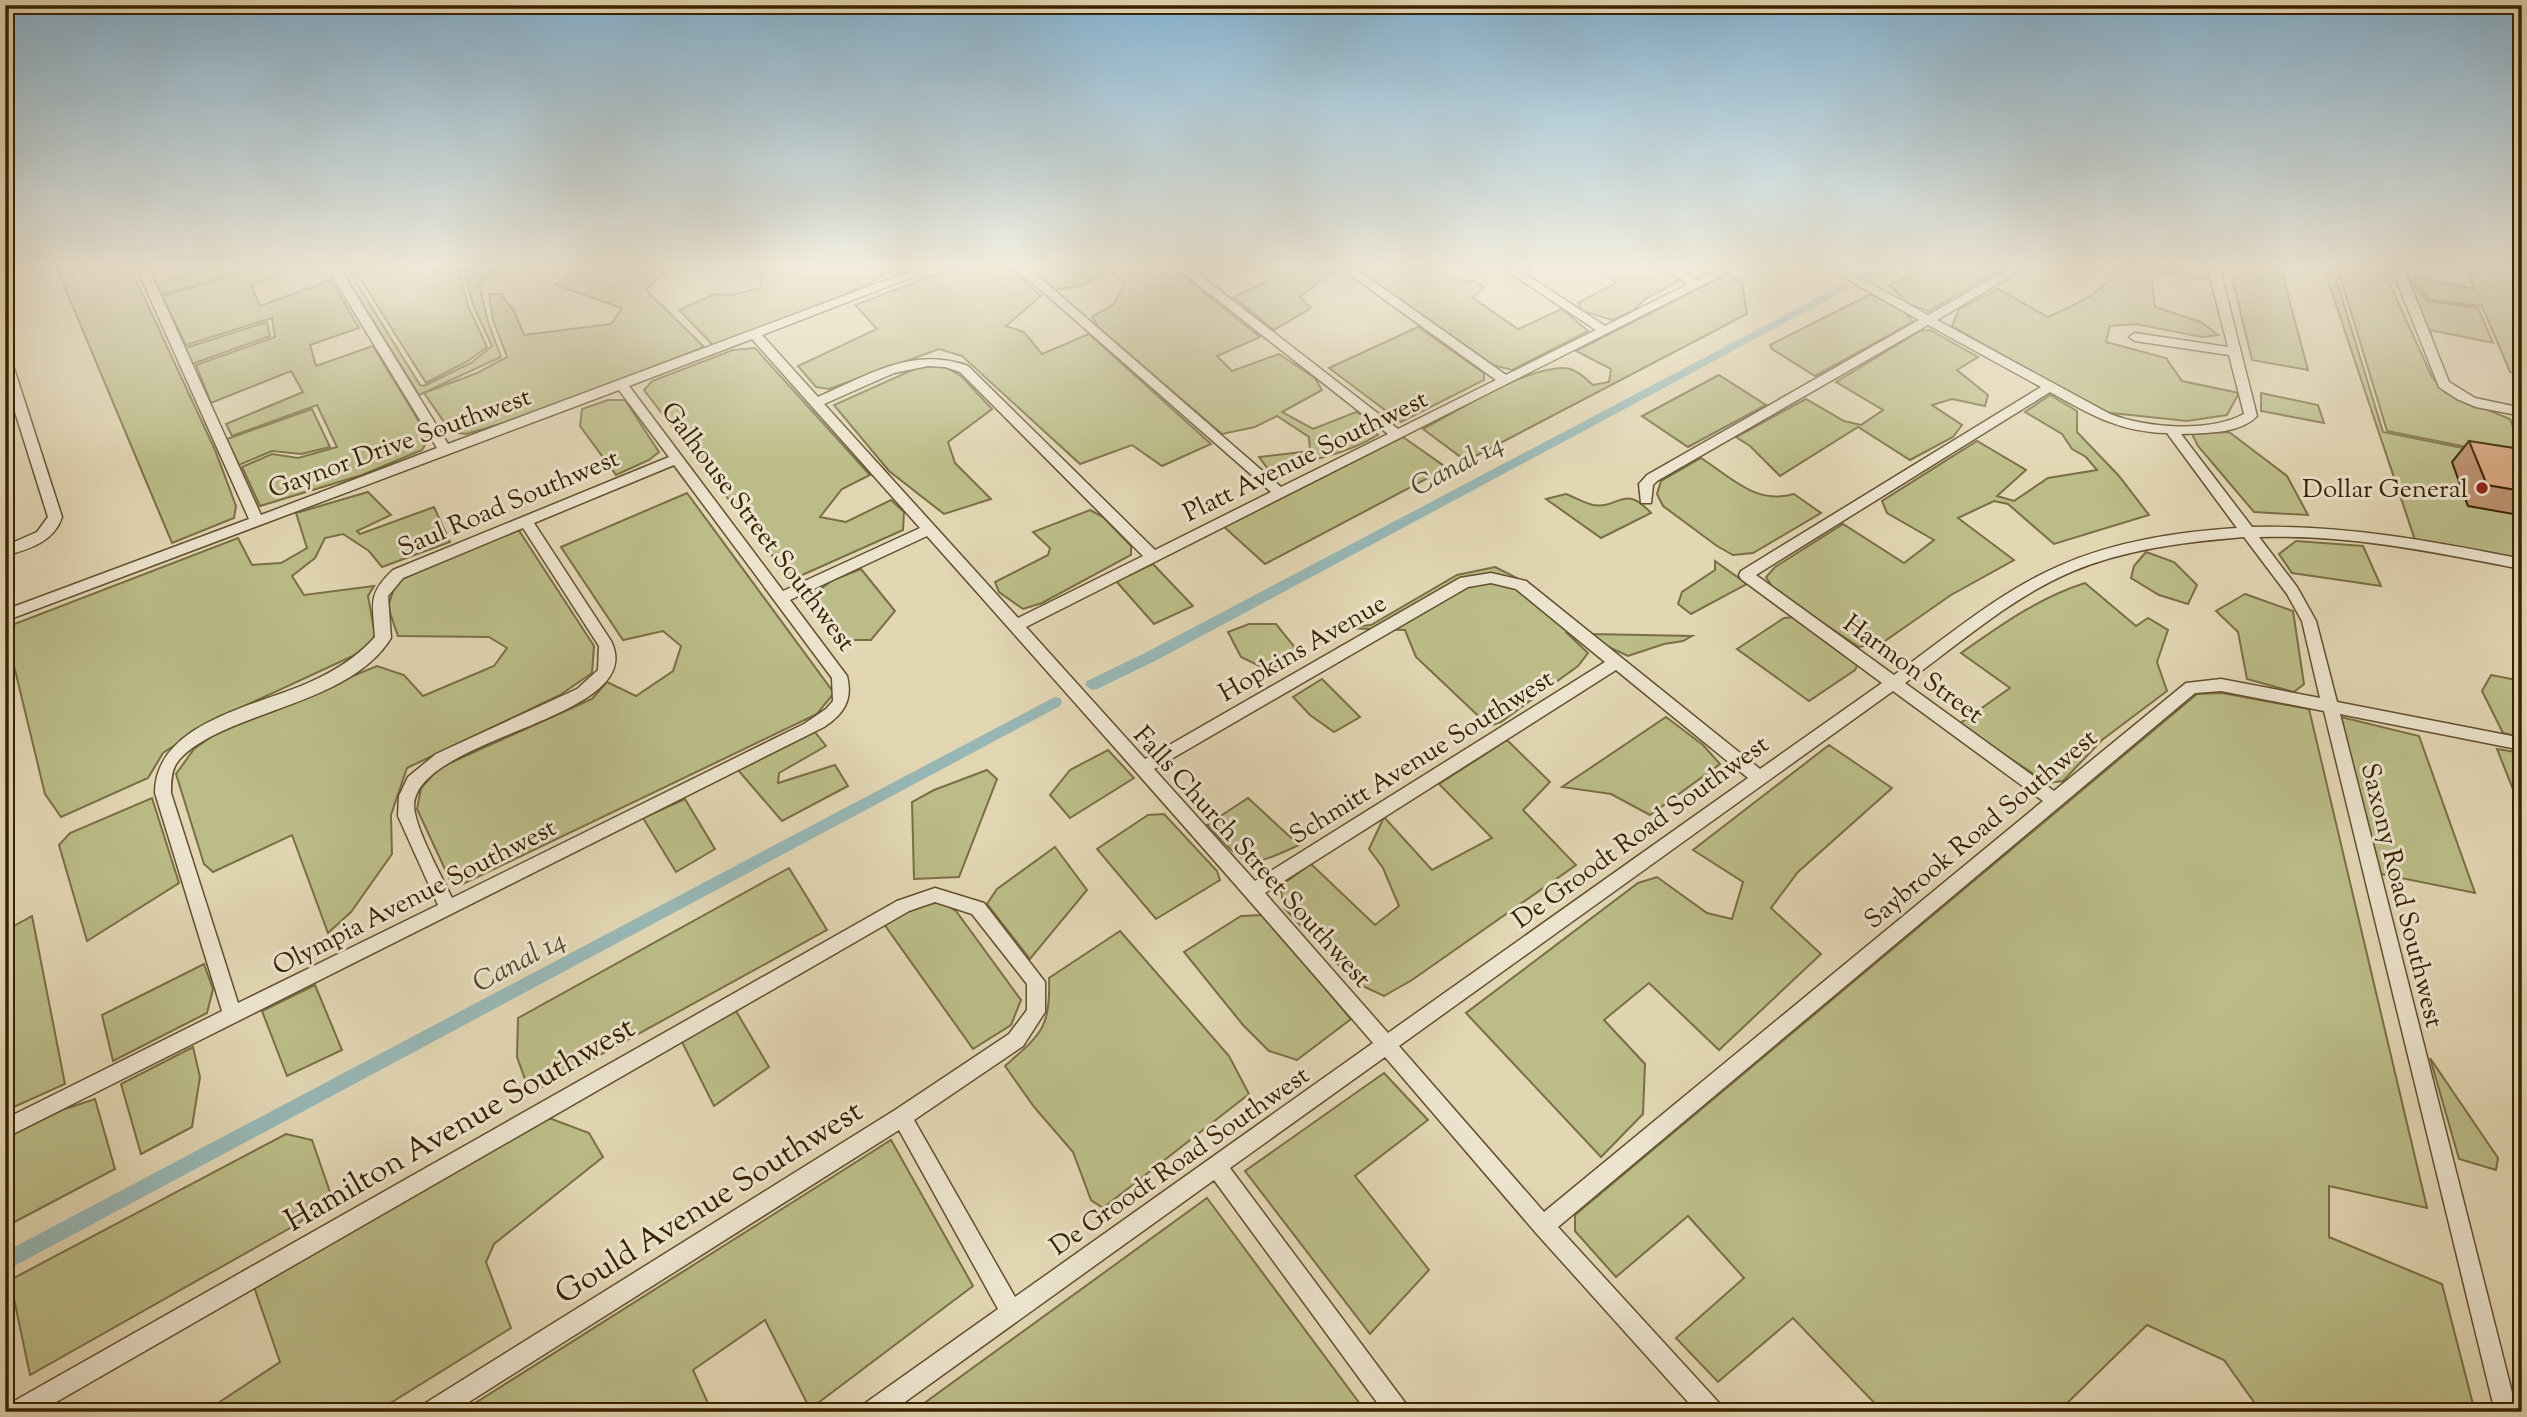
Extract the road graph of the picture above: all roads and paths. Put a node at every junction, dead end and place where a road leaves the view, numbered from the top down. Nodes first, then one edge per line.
1 (173, 335) edge
2 (374, 335) edge
3 (755, 335) joint
4 (1099, 335) edge
5 (1269, 335) edge
6 (1442, 335) edge
7 (1597, 335) edge
8 (1902, 335) edge
9 (1956, 335) edge
10 (2231, 335) edge
11 (2424, 335) edge
12 (2135, 337) dead end
13 (2235, 352) junction
14 (5, 359) edge
15 (1505, 380) junction
16 (622, 385) junction
17 (2050, 387) junction
18 (816, 403) junction
19 (2522, 412) edge
20 (2171, 429) junction
21 (1398, 435) junction
22 (444, 449) junction
23 (678, 458) junction
24 (1280, 493) junction
25 (1646, 500) dead end
26 (256, 520) junction
27 (526, 521) junction
28 (929, 529) junction
29 (2248, 532) junction
30 (5, 551) edge
31 (1153, 557) junction
32 (2522, 564) edge
33 (783, 597) junction
34 (5, 616) edge
35 (1014, 626) junction
36 (1615, 663) junction
37 (1892, 683) junction
38 (841, 702) joint
39 (2329, 706) junction
40 (2522, 744) edge
41 (1141, 769) junction
42 (1759, 778) junction
43 (2054, 800) junction
44 (1253, 891) junction
45 (935, 895) joint
46 (448, 908) junction
47 (233, 1016) junction
48 (1386, 1046) junction
49 (902, 1117) junction
50 (5, 1129) edge
51 (1215, 1165) junction
52 (1543, 1226) junction
53 (1011, 1311) junction
54 (17, 1412) edge
55 (432, 1412) edge
56 (872, 1412) edge
57 (1398, 1412) edge
58 (1713, 1412) edge
59 (2506, 1412) edge

1 - 26 street
2 - 22 street
3 - 16 street, Gaynor Drive Southwest
3 - 18 street, Falls Church Street Southwest
4 - 24 street
5 - 21 street
6 - 15 street
7 - 15 street, Platt Avenue Southwest
8 - 25 street
9 - 17 street
10 - 13 street
11 - 19 street
12 - 13 street
13 - 20 street
14 - 30 street
15 - 21 street, Platt Avenue Southwest
16 - 22 street, Gaynor Drive Southwest
16 - 23 street, Galhouse Street Southwest
17 - 20 street
17 - 37 street, Harmon Street
18 - 28 street, Falls Church Street Southwest
18 - 31 street
20 - 29 street, Saxony Road Southwest
21 - 24 street, Platt Avenue Southwest
22 - 26 street, Gaynor Drive Southwest
23 - 27 street, Saul Road Southwest
23 - 33 street, Galhouse Street Southwest
24 - 31 street, Platt Avenue Southwest
26 - 34 street, Gaynor Drive Southwest
27 - 46 street
27 - 47 street, Saul Road Southwest
28 - 33 street
28 - 35 street, Falls Church Street Southwest
29 - 32 street, De Groodt Road Southwest
29 - 37 street, De Groodt Road Southwest
29 - 39 street, Saxony Road Southwest
31 - 35 street, Platt Avenue Southwest
33 - 38 street, Galhouse Street Southwest
35 - 41 street, Falls Church Street Southwest
36 - 41 street, Hopkins Avenue
36 - 42 street
36 - 44 street, Schmitt Avenue Southwest
37 - 42 street, De Groodt Road Southwest
37 - 43 street, Harmon Street
38 - 46 street, Olympia Avenue Southwest
39 - 40 street, Saybrook Road Southwest
39 - 43 street, Saybrook Road Southwest
39 - 59 street, Saxony Road Southwest
41 - 44 street, Falls Church Street Southwest
42 - 48 street, De Groodt Road Southwest
43 - 52 street, Saybrook Road Southwest
44 - 48 street, Falls Church Street Southwest
45 - 49 street, Gould Avenue Southwest
45 - 54 street, Hamilton Avenue Southwest
46 - 47 street, Olympia Avenue Southwest
47 - 50 street, Olympia Avenue Southwest
48 - 51 street, De Groodt Road Southwest
48 - 52 street, Falls Church Street Southwest
49 - 53 street
49 - 55 street, Gould Avenue Southwest
51 - 53 street, De Groodt Road Southwest
51 - 57 street
52 - 58 street, Falls Church Street Southwest
53 - 56 street, De Groodt Road Southwest

